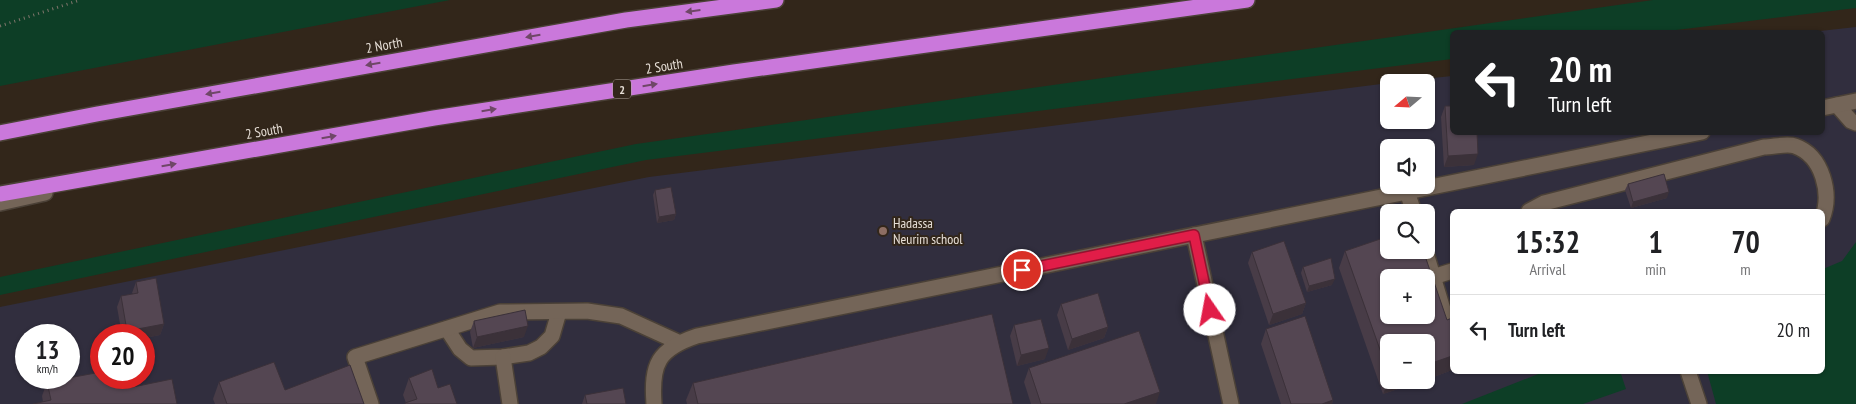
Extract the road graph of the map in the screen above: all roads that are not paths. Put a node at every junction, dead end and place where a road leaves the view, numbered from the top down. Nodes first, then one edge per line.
1 (776, 0) edge
2 (1247, 0) edge
3 (1856, 101) edge
4 (1830, 107) edge
5 (1856, 123) edge
6 (0, 133) edge
7 (1687, 135) edge
8 (148, 168) junction
9 (1435, 186) edge
10 (0, 194) edge
11 (1397, 194) edge
12 (0, 203) edge
13 (1532, 209) edge
14 (1825, 212) edge
15 (1194, 235) junction
16 (1450, 272) edge
17 (1435, 276) edge
18 (1435, 284) edge
19 (559, 312) junction
20 (1448, 328) edge
21 (447, 329) junction
22 (678, 342) junction
23 (503, 357) junction
24 (1689, 374) edge
25 (371, 404) edge
26 (510, 404) edge
27 (654, 404) edge
28 (1231, 404) edge
29 (1699, 404) edge

1 -> 6 highway, 2 North
8 -> 2 highway, 2 South / 2
3 - 4 street
4 - 5 street
7 - 9 street
8 - 10 highway, 2 South / 2
8 - 12 street
11 - 15 street
13 - 14 street
15 - 22 street
15 - 28 street
16 - 17 street
18 - 20 street
19 - 21 street
19 - 22 street
19 - 23 street
21 - 23 street
21 - 25 street
22 - 27 street
23 - 26 street
24 - 29 street

